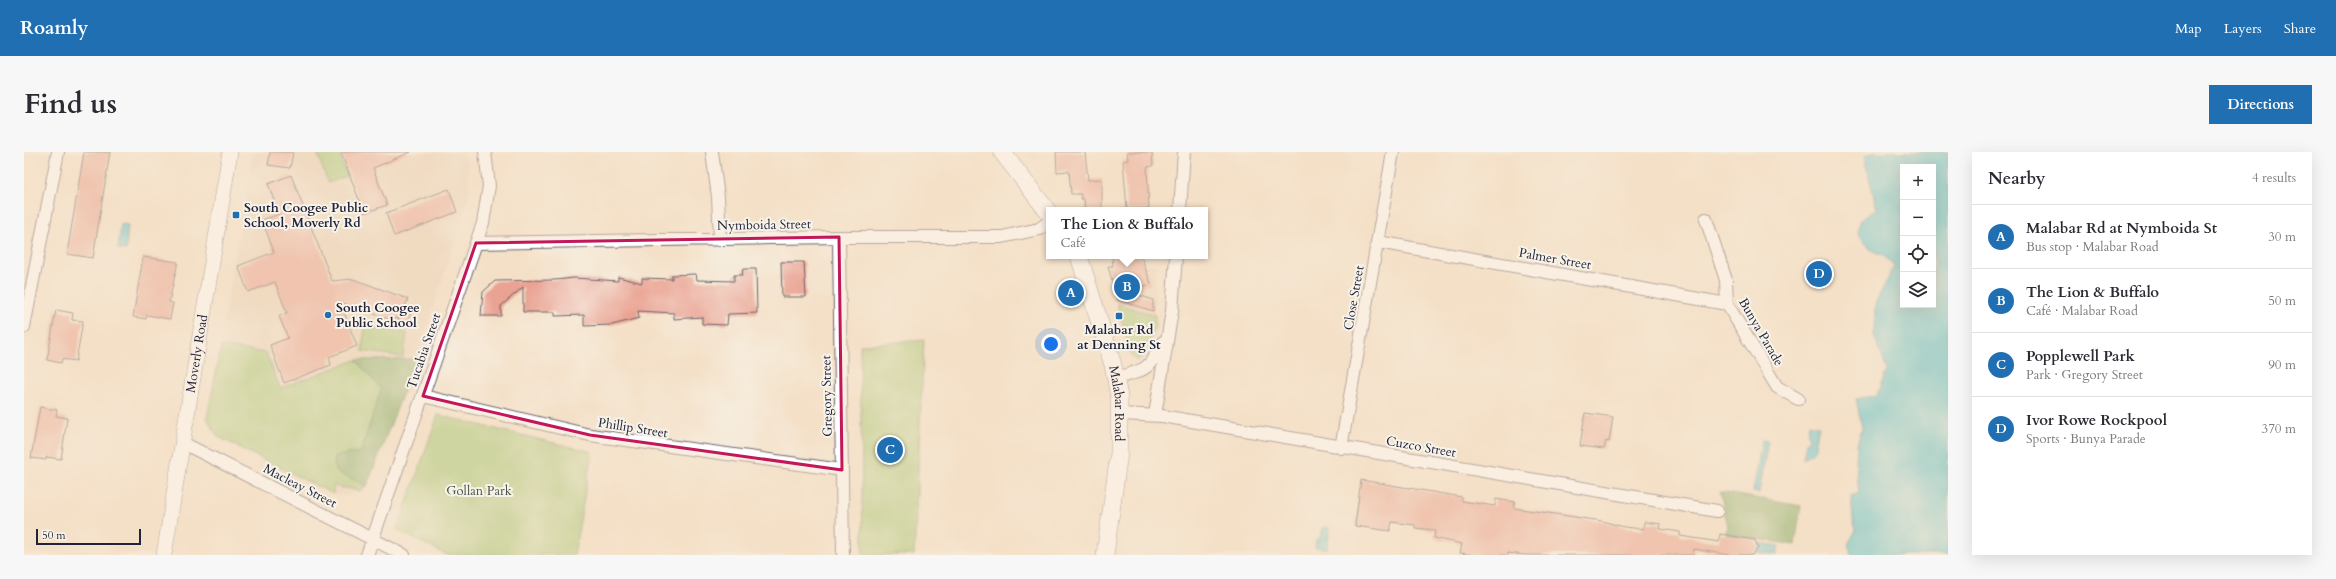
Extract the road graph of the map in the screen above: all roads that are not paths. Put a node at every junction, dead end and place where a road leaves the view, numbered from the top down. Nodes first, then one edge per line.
1 (58, 152) edge
2 (230, 152) edge
3 (485, 152) edge
4 (712, 152) edge
5 (1002, 152) edge
6 (1184, 152) edge
7 (1393, 152) edge
8 (1180, 207) edge
9 (1046, 209) edge
10 (1706, 219) dead end
11 (1046, 224) edge
12 (839, 237) junction
13 (720, 240) junction
14 (1378, 242) junction
15 (476, 243) junction
16 (1080, 259) edge
17 (1176, 259) edge
18 (27, 292) edge
19 (1727, 304) junction
20 (24, 327) edge
21 (1166, 337) junction
22 (1116, 378) junction
23 (423, 396) junction
24 (1798, 399) dead end
25 (1120, 414) junction
26 (1155, 415) junction
27 (183, 443) junction
28 (1341, 448) junction
29 (842, 470) junction
30 (1717, 511) dead end
31 (372, 539) junction
32 (164, 555) edge
33 (367, 555) edge
34 (404, 555) edge
35 (843, 555) edge
36 (1105, 555) edge

1 - 18 street
2 - 27 street, Moverly Road
3 - 15 street, Tucabia Street
4 - 13 street
5 - 9 main road
6 - 8 street
7 - 14 street, Close Street
10 - 19 street, Bunya Parade
11 - 12 street, Nymboida Street
12 - 13 street, Nymboida Street
12 - 29 street, Gregory Street
13 - 15 street, Nymboida Street
14 - 19 street, Palmer Street
14 - 28 street, Close Street
15 - 23 street, Tucabia Street
16 - 22 main road, Malabar Road
17 - 21 street
18 - 20 street
19 - 24 street, Bunya Parade
21 - 22 street
21 - 26 street
22 - 25 main road, Malabar Road
23 - 29 street, Phillip Street
23 - 31 street, Tucabia Street
25 - 26 street, Cuzco Street
25 - 36 main road, Malabar Road
26 - 28 street, Cuzco Street
27 - 31 street, Macleay Street
27 - 32 street, Moverly Road
28 - 30 street, Cuzco Street
29 - 35 street, Gregory Street
31 - 33 street, Tucabia Street
31 - 34 street, Macleay Street

